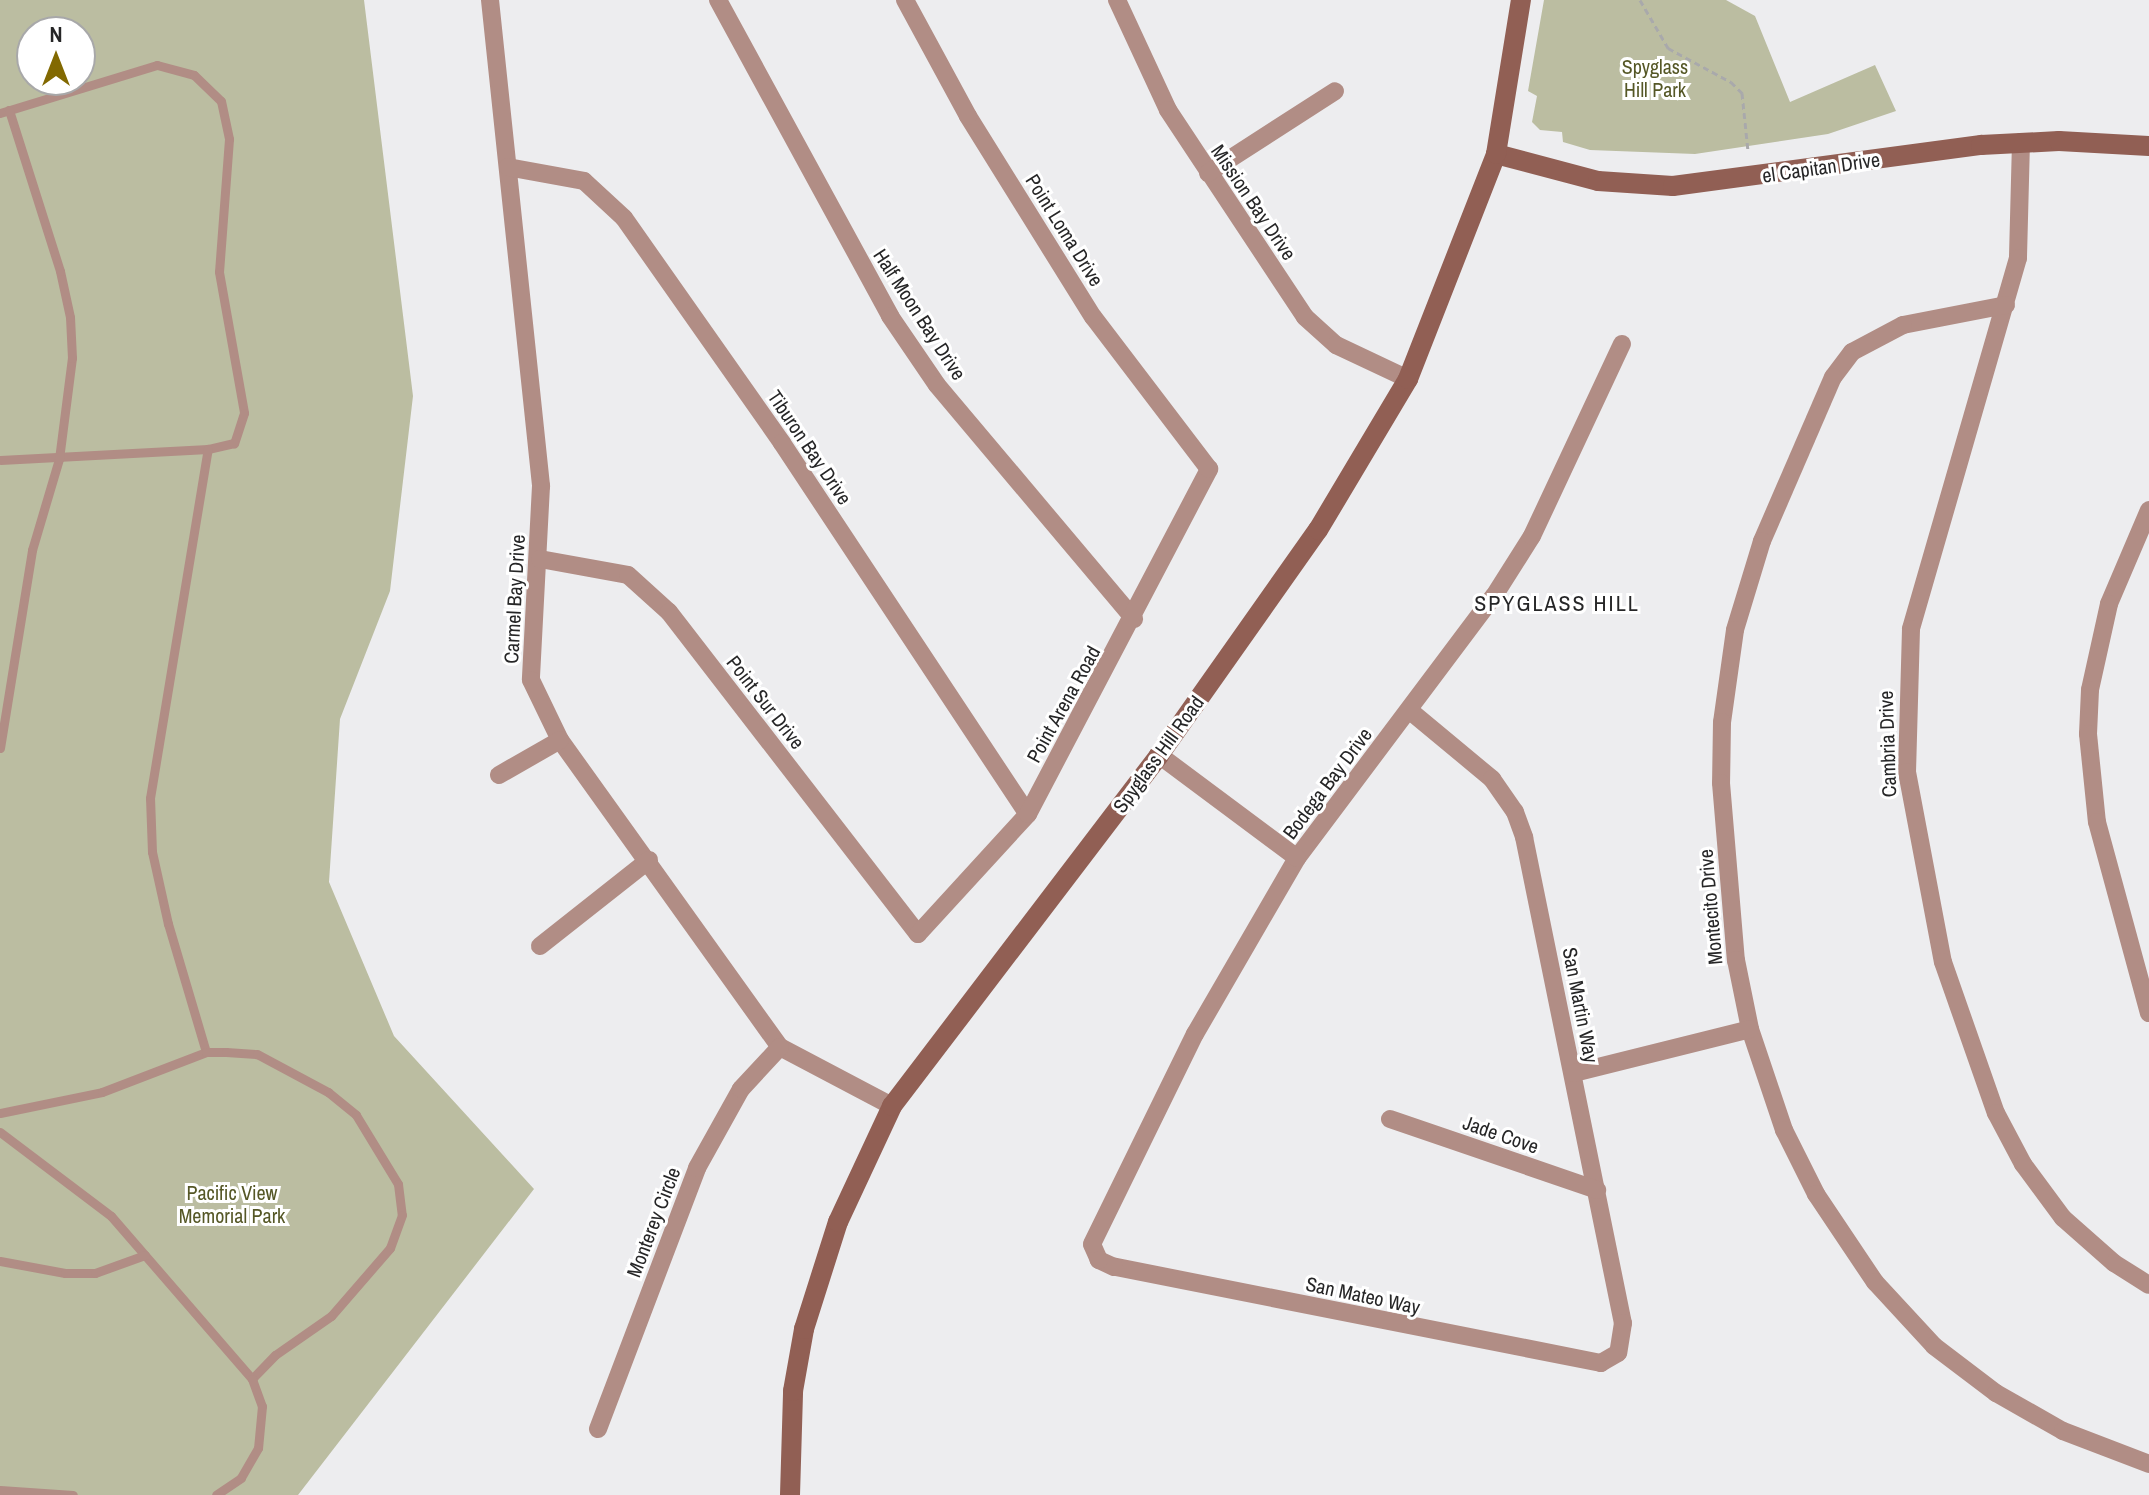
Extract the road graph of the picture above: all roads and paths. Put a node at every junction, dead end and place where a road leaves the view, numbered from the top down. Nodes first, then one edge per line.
1 (490, 0) edge
2 (718, 0) edge
3 (905, 0) edge
4 (1117, 0) edge
5 (1521, 0) edge
6 (1640, 0) edge
7 (1335, 91) dead end
8 (5, 112) edge
9 (2021, 142) junction
10 (2149, 146) edge
11 (1748, 151) dead end
12 (1496, 154) junction
13 (508, 167) junction
14 (1208, 173) junction
15 (2006, 305) junction
16 (1622, 344) dead end
17 (1408, 379) junction
18 (208, 449) junction
19 (59, 459) junction
20 (0, 460) edge
21 (1209, 469) joint
22 (2149, 510) edge
23 (540, 559) junction
24 (1134, 619) junction
25 (1409, 710) junction
26 (560, 740) junction
27 (0, 748) edge
28 (1159, 755) junction
29 (499, 775) dead end
30 (1028, 814) junction
31 (1297, 858) junction
32 (649, 860) junction
33 (918, 934) joint
34 (540, 946) dead end
35 (2149, 1013) edge
36 (1750, 1029) junction
37 (780, 1047) junction
38 (206, 1052) junction
39 (1574, 1073) junction
40 (892, 1106) junction
41 (0, 1113) edge
42 (1390, 1119) dead end
43 (0, 1132) edge
44 (1597, 1190) junction
45 (145, 1255) junction
46 (1099, 1260) joint
47 (0, 1261) edge
48 (2149, 1285) edge
49 (1618, 1353) joint
50 (252, 1379) junction
51 (598, 1429) dead end
52 (2149, 1464) edge
53 (0, 1490) edge
54 (73, 1495) edge
55 (216, 1495) edge
56 (790, 1495) edge

1 - 13 street, Carmel Bay Drive
2 - 24 street, Half Moon Bay Drive
3 - 21 street, Point Loma Drive
4 - 14 street, Mission Bay Drive
5 - 12 main road, Spyglass Hill Road
6 - 11 path
7 - 14 street
8 - 18 lane
8 - 19 lane
9 - 10 main road, el Capitan Drive
9 - 12 main road, el Capitan Drive
9 - 15 street, Cambria Drive
12 - 17 main road, Spyglass Hill Road
13 - 23 street, Carmel Bay Drive
13 - 30 street, Tiburon Bay Drive
14 - 17 street, Mission Bay Drive
15 - 36 street, Montecito Drive
15 - 48 street, Cambria Drive
16 - 25 street, Bodega Bay Drive
17 - 28 main road, Spyglass Hill Road
18 - 19 lane
18 - 38 lane
19 - 20 lane
19 - 27 lane
21 - 24 street, Point Arena Road
22 - 35 street
23 - 26 street, Carmel Bay Drive
23 - 33 street, Point Sur Drive
24 - 30 street, Point Arena Road
25 - 31 street, Bodega Bay Drive
25 - 39 street, San Martin Way
26 - 29 street
26 - 32 street, Carmel Bay Drive
28 - 31 street
28 - 40 main road, Spyglass Hill Road
30 - 33 street, Point Arena Road
31 - 46 street, Bodega Bay Drive
32 - 34 street
32 - 37 street, Carmel Bay Drive
36 - 39 street
36 - 52 street, Montecito Drive
37 - 40 street, Carmel Bay Drive
37 - 51 street, Monterey Circle
38 - 41 lane
38 - 50 lane
39 - 44 street, San Martin Way
40 - 56 main road, Spyglass Hill Road
42 - 44 street, Jade Cove
43 - 45 lane
44 - 49 street, San Martin Way
45 - 47 lane
45 - 50 lane
46 - 49 street, San Mateo Way
50 - 55 lane
53 - 54 lane

